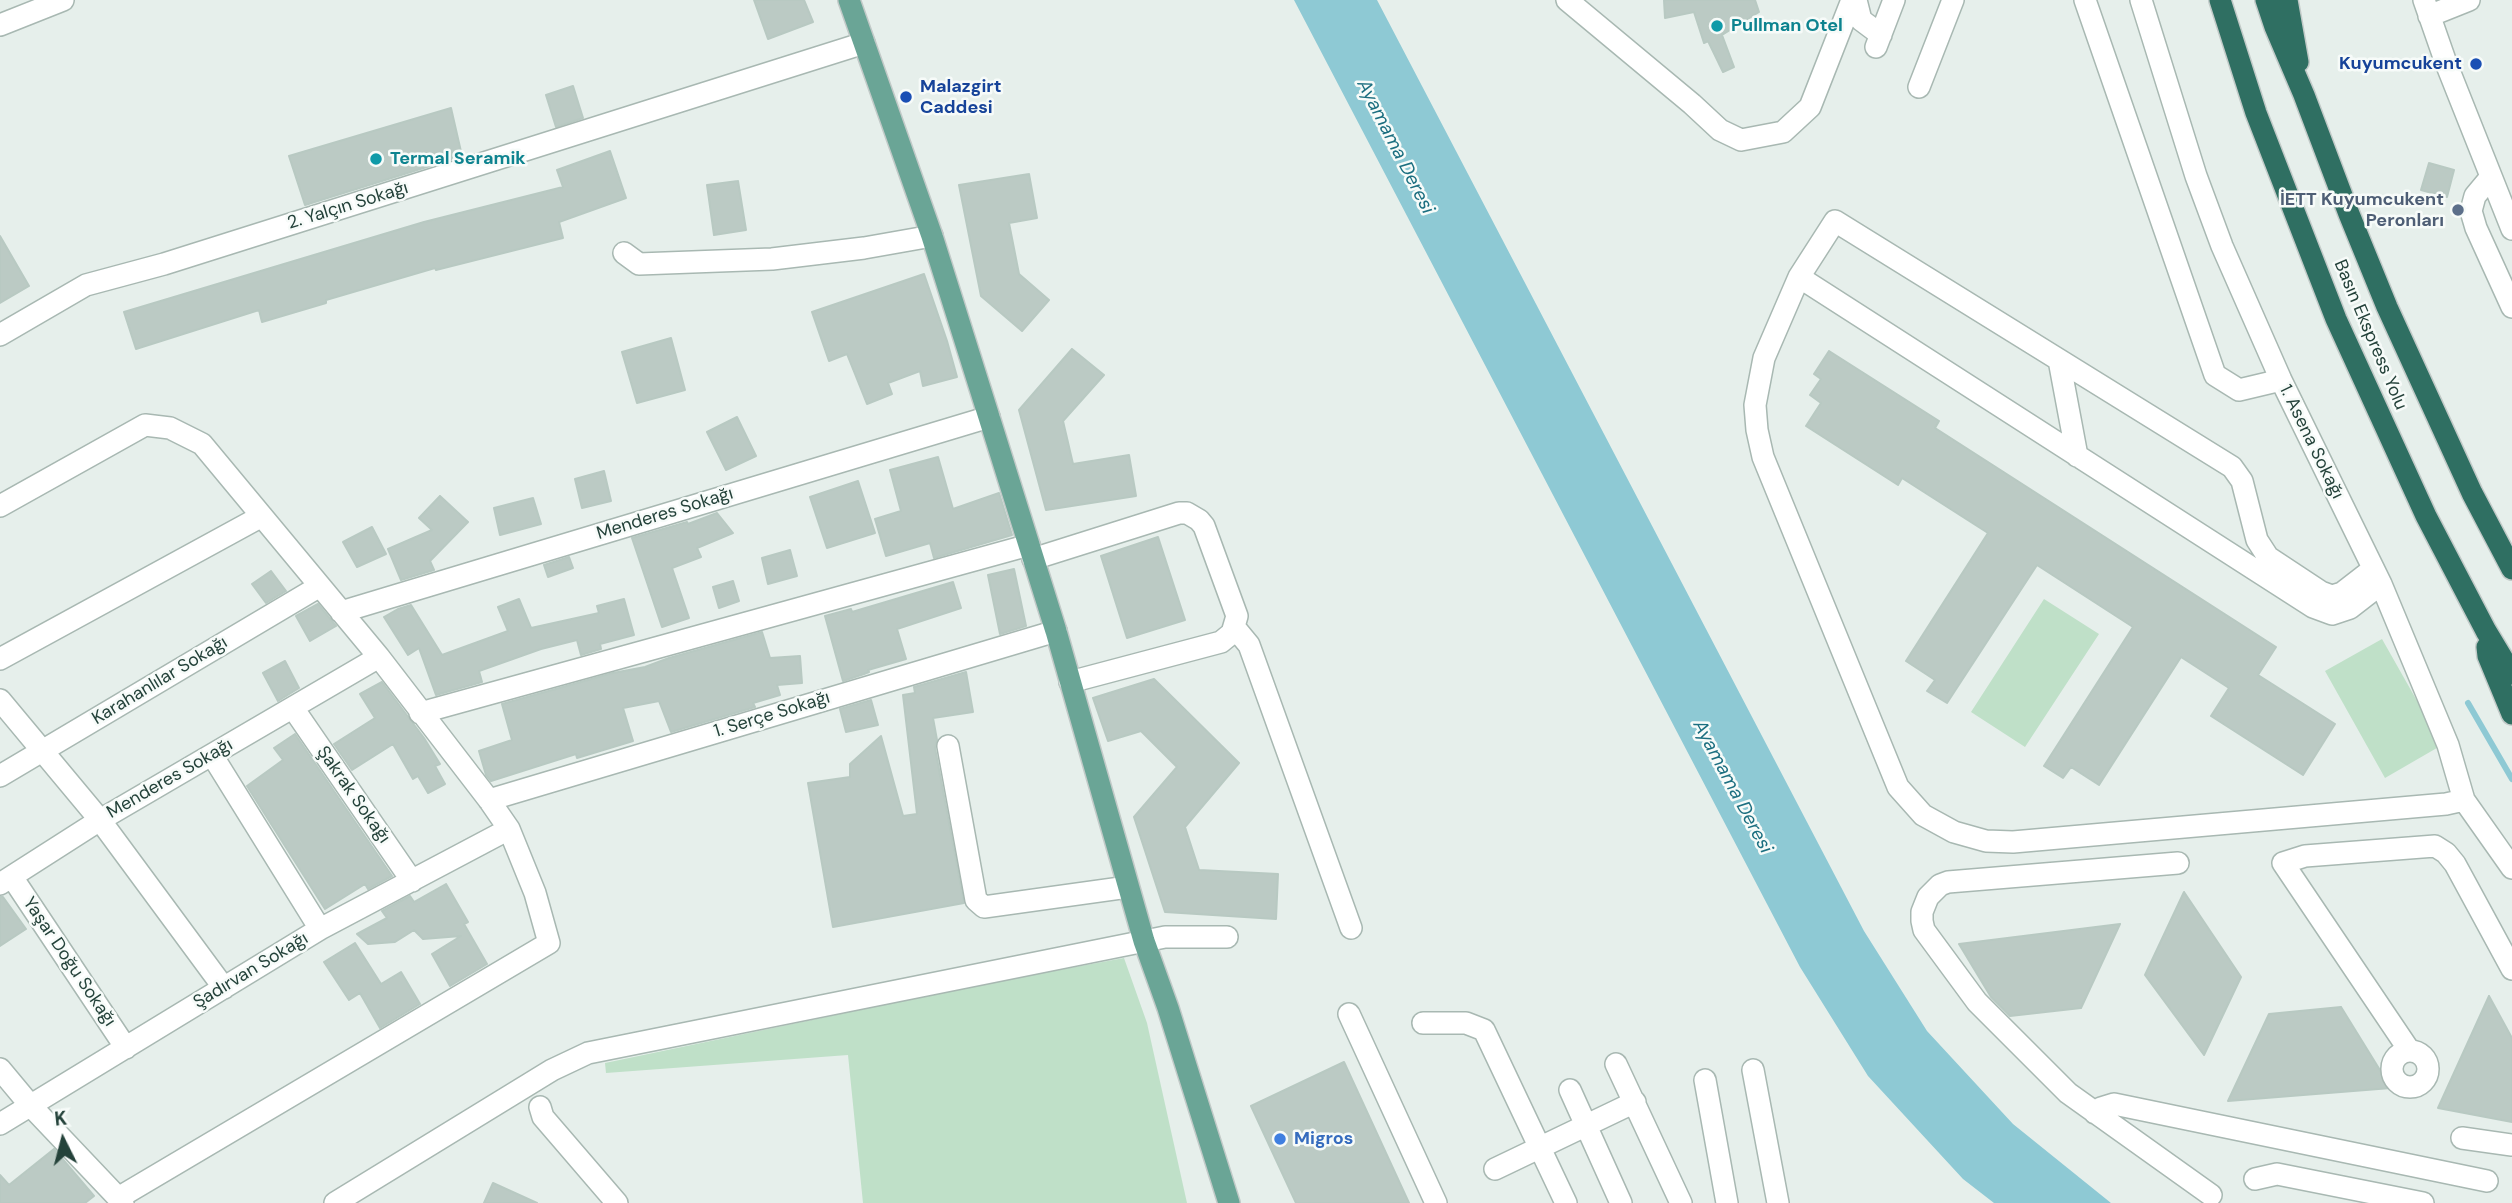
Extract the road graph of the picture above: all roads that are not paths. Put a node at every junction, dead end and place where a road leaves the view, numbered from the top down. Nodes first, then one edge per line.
1 (63, 0) edge
2 (849, 0) edge
3 (1567, 0) edge
4 (1854, 0) edge
5 (1894, 0) edge
6 (1953, 0) edge
7 (2085, 0) edge
8 (2141, 0) edge
9 (2220, 0) edge
10 (2266, 0) edge
11 (2287, 0) edge
12 (2469, 0) edge
13 (2426, 8) edge
14 (0, 26) edge
15 (864, 43) junction
16 (1919, 87) dead end
17 (2304, 95) junction
18 (2490, 178) junction
19 (2512, 229) edge
20 (932, 236) junction
21 (624, 253) dead end
22 (1799, 277) junction
23 (2512, 307) edge
24 (0, 335) edge
25 (2059, 360) junction
26 (2281, 380) junction
27 (989, 417) junction
28 (2077, 456) junction
29 (0, 506) edge
30 (262, 516) junction
31 (1031, 552) junction
32 (2512, 569) edge
33 (2377, 576) junction
34 (320, 586) junction
35 (341, 612) junction
36 (1235, 628) junction
37 (1055, 631) junction
38 (2486, 631) junction
39 (379, 657) junction
40 (0, 659) edge
41 (2512, 674) edge
42 (1070, 682) junction
43 (0, 700) edge
44 (293, 708) junction
45 (420, 713) junction
46 (2512, 714) edge
47 (948, 746) dead end
48 (41, 751) junction
49 (212, 755) junction
50 (0, 776) edge
51 (489, 800) junction
52 (2464, 800) junction
53 (100, 820) junction
54 (509, 830) junction
55 (2178, 863) dead end
56 (2512, 869) edge
57 (6, 881) edge
58 (412, 881) junction
59 (1128, 887) junction
60 (1351, 928) dead end
61 (320, 929) junction
62 (1227, 937) dead end
63 (1144, 941) junction
64 (2512, 969) edge
65 (224, 988) junction
66 (1349, 1014) dead end
67 (1423, 1023) dead end
68 (125, 1048) junction
69 (2409, 1050) dead end
70 (1616, 1064) dead end
71 (0, 1069) edge
72 (1753, 1070) dead end
73 (1705, 1080) dead end
74 (1570, 1090) dead end
75 (1635, 1102) junction
76 (30, 1105) junction
77 (540, 1107) dead end
78 (2095, 1113) junction
79 (0, 1124) edge
80 (1586, 1126) junction
81 (2462, 1138) dead end
82 (2512, 1145) edge
83 (1539, 1147) junction
84 (1495, 1169) dead end
85 (2255, 1179) dead end
86 (2487, 1181) dead end
87 (2211, 1195) dead end
88 (120, 1201) edge
89 (335, 1203) edge
90 (617, 1203) edge
91 (1229, 1203) edge
92 (1436, 1203) edge
93 (1566, 1203) edge
94 (1621, 1203) edge
95 (1681, 1203) edge
96 (1727, 1203) edge
97 (1778, 1203) edge
98 (2423, 1203) edge

1 - 14 street
2 - 15 main road
3 - 4 street
4 - 5 street
6 - 16 street
7 - 26 street
8 - 26 street, 1. Asena Sokağı
9 - 38 highway, Basın Ekspress Yolu
10 - 17 highway, Basın Ekspress Yolu
11 - 17 highway
12 - 13 street
13 - 18 street
15 - 20 main road
15 - 24 street, 2. Yalçın Sokağı
17 - 32 highway, Basın Ekspress Yolu
18 - 19 street
18 - 23 street
20 - 21 street
20 - 27 main road
22 - 25 street
22 - 28 street
22 - 52 street
25 - 28 street
25 - 33 street
26 - 33 street, 1. Asena Sokağı
27 - 31 main road
27 - 35 street, Menderes Sokağı
28 - 33 street
29 - 30 street
30 - 34 street
30 - 40 street
31 - 36 street
31 - 37 main road
31 - 45 street
33 - 52 street, 1. Asena Sokağı
34 - 35 street
34 - 48 street, Karahanlılar Sokağı
35 - 39 street
36 - 42 street
36 - 60 street
37 - 42 main road
37 - 51 street, 1. Serçe Sokağı
38 - 41 highway, Basın Ekspress Yolu
38 - 46 highway
39 - 44 street, Menderes Sokağı
39 - 45 street
42 - 59 main road
43 - 48 street
44 - 49 street, Menderes Sokağı
44 - 58 street, Şakrak Sokağı
45 - 51 street
47 - 59 street
48 - 50 street, Karahanlılar Sokağı
48 - 53 street
49 - 53 street, Menderes Sokağı
49 - 61 street
51 - 54 street
52 - 56 street, 1. Asena Sokağı
53 - 57 street, Menderes Sokağı
53 - 65 street
54 - 58 street, Şadırvan Sokağı
54 - 88 street
55 - 78 street
57 - 68 street, Yaşar Doğu Sokağı
58 - 61 street, Şadırvan Sokağı
59 - 63 main road
61 - 65 street, Şadırvan Sokağı
62 - 63 street
63 - 89 street
63 - 91 main road
64 - 69 street
65 - 68 street, Şadırvan Sokağı
66 - 92 street
67 - 83 street
68 - 76 street, Şadırvan Sokağı
70 - 75 street
71 - 76 street
72 - 97 street
73 - 96 street
74 - 80 street
75 - 80 street
75 - 95 street
76 - 79 street, Şadırvan Sokağı
76 - 88 street
77 - 90 street
78 - 86 street
78 - 87 street
80 - 83 street
80 - 94 street
81 - 82 street
83 - 84 street
83 - 93 street
85 - 98 street

